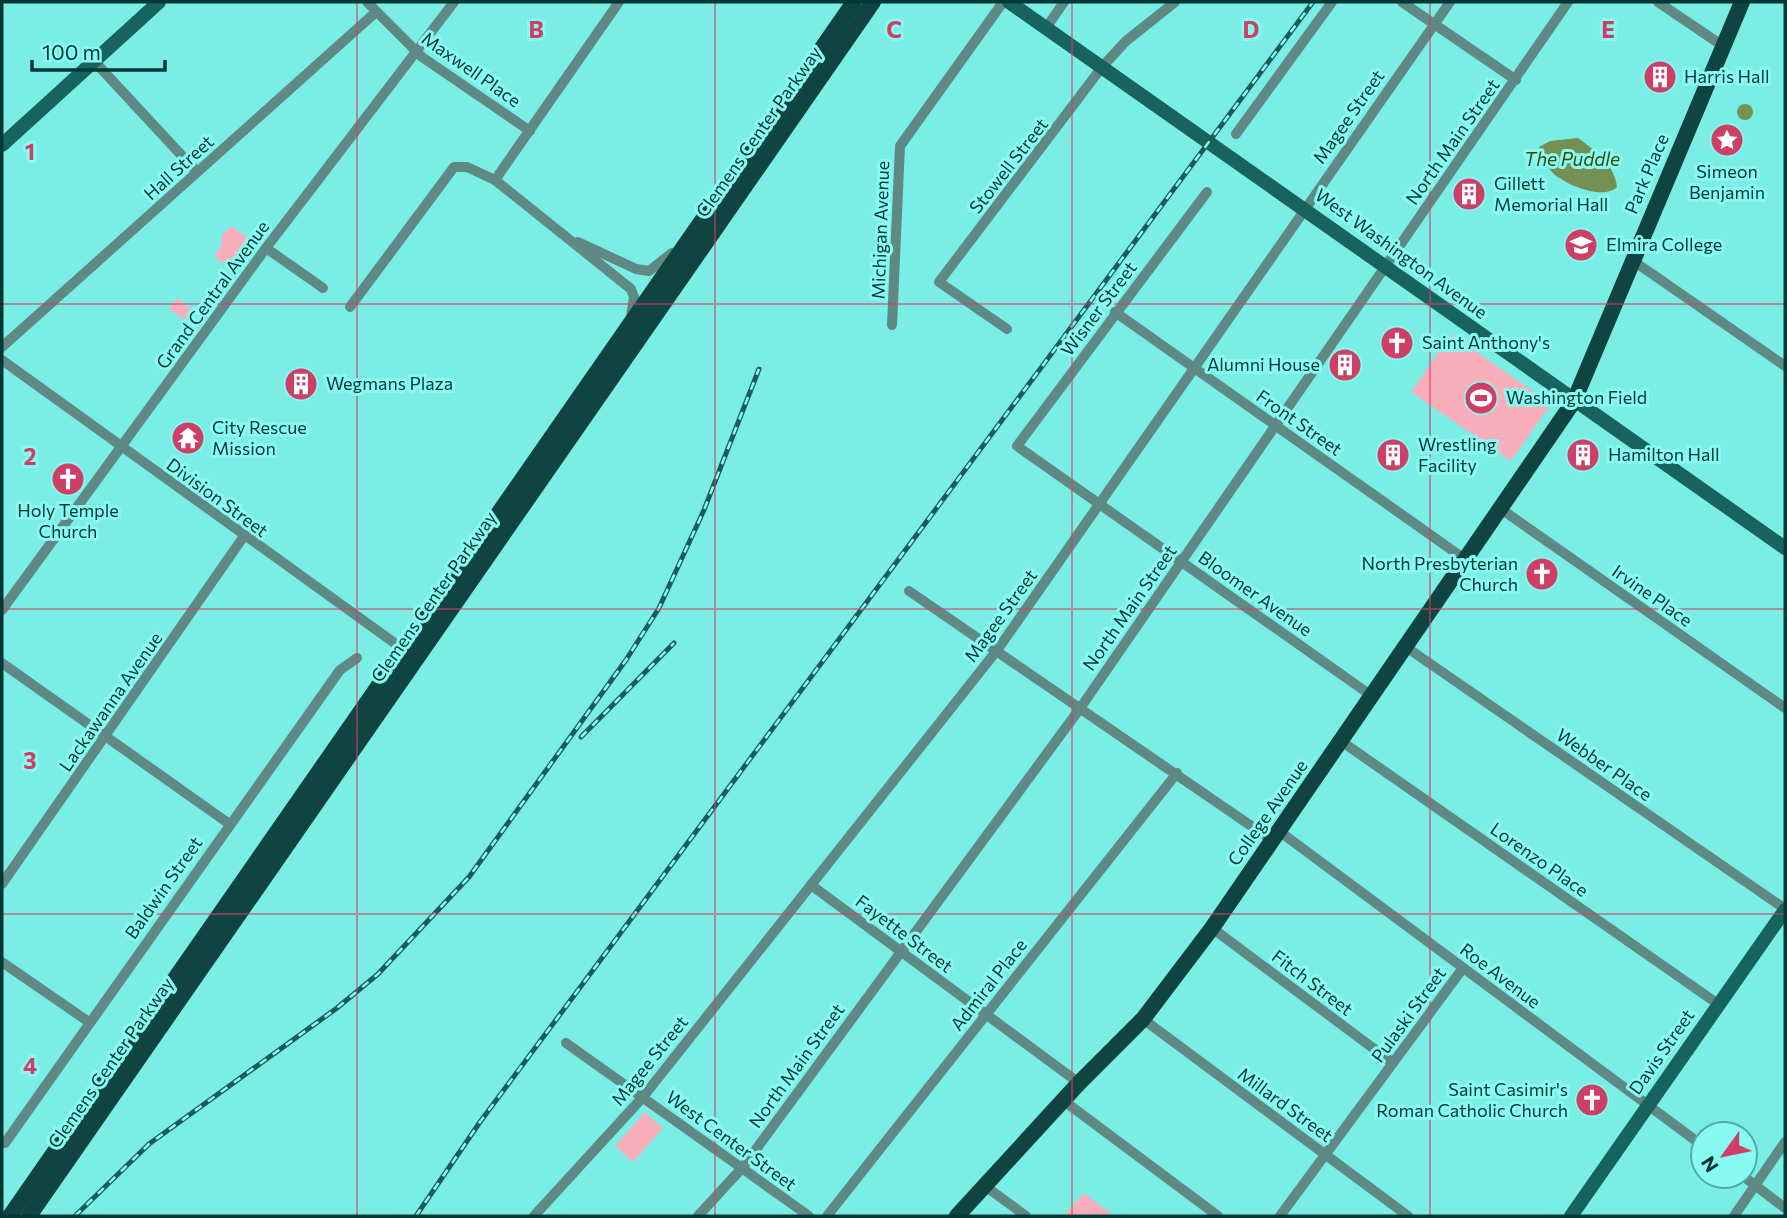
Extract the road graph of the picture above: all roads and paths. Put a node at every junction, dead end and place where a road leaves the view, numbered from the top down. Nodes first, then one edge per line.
1 (159, 2) edge
2 (367, 2) edge
3 (454, 2) edge
4 (619, 2) edge
5 (853, 2) edge
6 (873, 2) edge
7 (1003, 2) edge
8 (1009, 2) edge
9 (1064, 2) edge
10 (1175, 2) edge
11 (1332, 2) edge
12 (1402, 2) edge
13 (1450, 2) edge
14 (1568, 2) edge
15 (1658, 2) edge
16 (1742, 2) edge
17 (376, 12) junction
18 (1434, 24) junction
19 (1046, 28) junction
20 (1723, 47) junction
21 (416, 52) junction
22 (95, 62) junction
23 (1102, 67) junction
24 (1516, 80) junction
25 (530, 131) junction
26 (1236, 134) dead end
27 (2, 145) edge
28 (197, 172) junction
29 (495, 180) junction
30 (1207, 192) dead end
31 (1304, 208) junction
32 (687, 240) junction
33 (574, 241) junction
34 (266, 248) junction
35 (1632, 260) junction
36 (1384, 267) junction
37 (323, 288) dead end
38 (350, 307) dead end
39 (1115, 313) junction
40 (630, 321) junction
41 (892, 325) dead end
42 (1007, 329) dead end
43 (2, 347) edge
44 (2, 360) edge
45 (1785, 366) edge
46 (1193, 368) junction
47 (1574, 401) junction
48 (1275, 426) junction
49 (1017, 446) joint
50 (120, 447) junction
51 (1100, 504) junction
52 (1501, 509) junction
53 (244, 536) junction
54 (1785, 548) edge
55 (1466, 560) junction
56 (1181, 561) junction
57 (909, 591) dead end
58 (2, 610) edge
59 (1406, 647) junction
60 (998, 649) junction
61 (409, 654) junction
62 (357, 658) dead end
63 (2, 663) edge
64 (1372, 696) junction
65 (1082, 707) junction
66 (1785, 708) edge
67 (107, 736) junction
68 (1341, 741) junction
69 (1177, 773) junction
70 (229, 823) junction
71 (1276, 836) junction
72 (2, 884) edge
73 (811, 885) junction
74 (1785, 910) edge
75 (1212, 928) junction
76 (901, 952) junction
77 (2, 962) edge
78 (1463, 968) junction
79 (1718, 1004) junction
80 (985, 1014) junction
81 (1143, 1019) junction
82 (89, 1022) junction
83 (566, 1043) dead end
84 (1393, 1063) junction
85 (1079, 1083) junction
86 (643, 1097) junction
87 (1064, 1101) junction
88 (1648, 1105) junction
89 (1689, 1136) edge
90 (3, 1142) edge
91 (1785, 1142) edge
92 (1326, 1154) junction
93 (743, 1167) junction
94 (1759, 1179) edge
95 (985, 1186) junction
96 (1759, 1188) edge
97 (1752, 1190) edge
98 (1785, 1208) edge
99 (10, 1216) edge
100 (29, 1216) edge
101 (534, 1216) edge
102 (698, 1216) edge
103 (809, 1216) edge
104 (827, 1216) edge
105 (957, 1216) edge
106 (1026, 1216) edge
107 (1218, 1216) edge
108 (1280, 1216) edge
109 (1408, 1216) edge
110 (1571, 1216) edge
111 (1734, 1216) edge

1 - 22 street
2 - 17 street, Maxwell Place
3 - 21 street, Grand Central Avenue
4 - 25 street
5 - 32 main road, Clemens Center Parkway
6 - 61 main road, Clemens Center Parkway
7 - 41 street, Michigan Avenue
8 - 19 street, West Washington Avenue
9 - 19 street
10 - 23 street, Stowell Street
11 - 26 street
12 - 18 street
13 - 18 street, Magee Street
14 - 24 street, North Main Street
15 - 20 street
16 - 20 main road, Park Place
17 - 21 street, Maxwell Place
17 - 28 street, Hall Street
18 - 24 street
18 - 31 street, Magee Street
19 - 23 street, West Washington Avenue
20 - 35 main road, Park Place
21 - 25 street, Maxwell Place
21 - 34 street, Grand Central Avenue
22 - 27 street
22 - 28 street
23 - 31 street, West Washington Avenue
23 - 42 street, Stowell Street
24 - 36 street, North Main Street
25 - 29 street
28 - 43 street, Hall Street
29 - 33 street
29 - 38 street
30 - 39 street, Wisner Street
31 - 36 street, West Washington Avenue
31 - 46 street, Magee Street
32 - 33 street
32 - 40 main road, Clemens Center Parkway
33 - 40 street
34 - 37 street
34 - 50 street, Grand Central Avenue
35 - 45 street
35 - 47 main road, Park Place
36 - 47 street, West Washington Avenue
36 - 48 street, North Main Street
39 - 46 street, Front Street
39 - 49 street, Wisner Street
40 - 61 main road, Clemens Center Parkway
44 - 50 street, Division Street
46 - 48 street, Front Street
46 - 51 street, Magee Street
47 - 52 main road, College Avenue
47 - 54 street, West Washington Avenue
48 - 55 street, Front Street
48 - 56 street, North Main Street
49 - 51 street, Bloomer Avenue
50 - 53 street, Division Street
50 - 58 street, Grand Central Avenue
51 - 56 street, Bloomer Avenue
51 - 60 street, Magee Street
52 - 55 main road, College Avenue
52 - 66 street, Irvine Place
53 - 61 street, Division Street
53 - 67 street, Lackawanna Avenue
55 - 59 main road, College Avenue
56 - 64 street, Bloomer Avenue
56 - 65 street, North Main Street
57 - 60 street, Roe Avenue
59 - 64 main road, College Avenue
59 - 74 street, Webber Place
60 - 65 street, Roe Avenue
60 - 73 street, Magee Street
61 - 99 main road, Clemens Center Parkway
61 - 100 main road, Clemens Center Parkway
62 - 70 street, Baldwin Street
63 - 67 street
64 - 68 main road, College Avenue
65 - 69 street, Roe Avenue
65 - 76 street, North Main Street
67 - 70 street
67 - 72 street, Lackawanna Avenue
68 - 71 main road, College Avenue
68 - 79 street, Lorenzo Place
69 - 71 street, Roe Avenue
69 - 80 street, Admiral Place
70 - 82 street, Baldwin Street
71 - 75 main road, College Avenue
71 - 78 street, Roe Avenue
73 - 76 street, Fayette Street
73 - 86 street, Magee Street
74 - 79 street, Davis Street
75 - 81 main road, College Avenue
75 - 84 street, Fitch Street
76 - 80 street, Fayette Street
76 - 93 street, North Main Street
77 - 82 street
78 - 84 street, Pulaski Street
78 - 88 street, Roe Avenue
79 - 88 street, Davis Street
80 - 85 street, Fayette Street
80 - 104 street, Admiral Place
81 - 85 main road, College Avenue
81 - 92 street, Millard Street
82 - 90 street, Baldwin Street
83 - 86 street, West Center Street
84 - 92 street, Pulaski Street
85 - 87 main road, College Avenue
86 - 93 street, West Center Street
86 - 101 street, Magee Street
87 - 95 main road, College Avenue
87 - 107 street
88 - 89 street, Roe Avenue
88 - 110 street, Davis Street
91 - 94 street
92 - 108 street, Pulaski Street
92 - 109 street, Millard Street
93 - 102 street, North Main Street
93 - 103 street, West Center Street
95 - 105 main road, College Avenue
95 - 106 street
96 - 98 street
97 - 111 street

